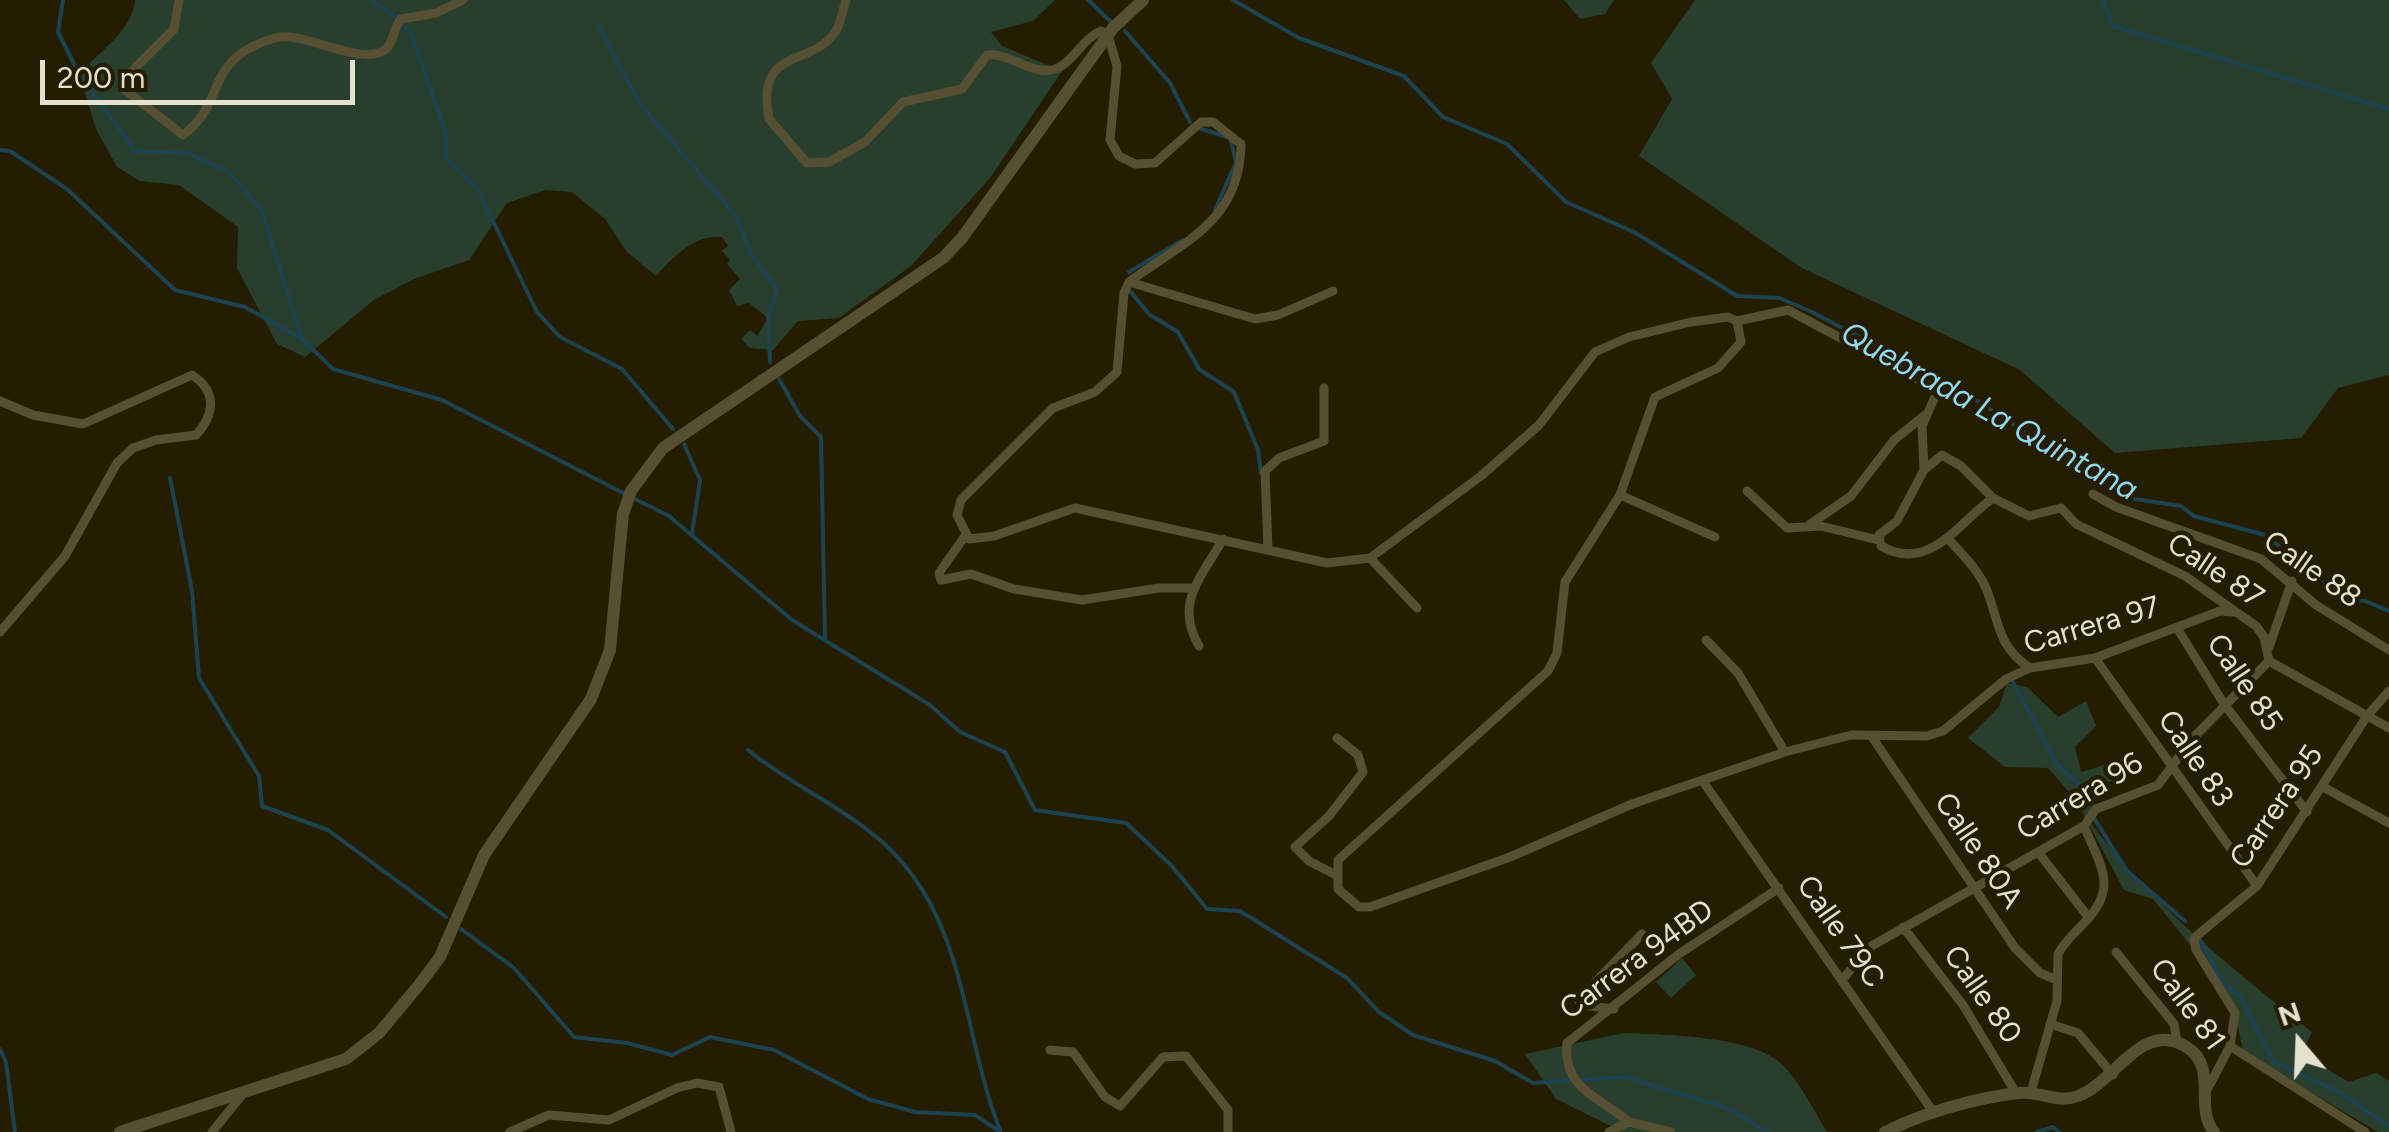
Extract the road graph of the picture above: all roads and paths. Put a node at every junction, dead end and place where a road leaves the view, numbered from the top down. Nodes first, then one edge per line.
1 (179, 0) edge
2 (463, 0) edge
3 (846, 0) edge
4 (1143, 0) edge
5 (1108, 35) junction
6 (1129, 282) junction
7 (1333, 291) dead end
8 (1737, 321) junction
9 (1324, 388) dead end
10 (0, 402) edge
11 (1928, 414) junction
12 (1924, 470) junction
13 (1746, 490) dead end
14 (2092, 494) dead end
15 (1620, 495) junction
16 (1993, 498) junction
17 (1808, 526) junction
18 (964, 536) junction
19 (1715, 538) dead end
20 (1222, 539) junction
21 (1878, 540) junction
22 (1950, 540) junction
23 (1268, 549) junction
24 (1370, 558) junction
25 (2292, 581) junction
26 (1195, 588) junction
27 (1417, 608) dead end
28 (2234, 612) junction
29 (2177, 628) junction
30 (0, 632) edge
31 (1706, 640) dead end
32 (1198, 646) dead end
33 (2389, 650) edge
34 (2268, 656) junction
35 (2095, 658) junction
36 (2030, 668) junction
37 (2389, 691) edge
38 (2224, 704) junction
39 (2366, 716) junction
40 (2389, 728) edge
41 (1872, 737) junction
42 (1337, 738) dead end
43 (1785, 752) junction
44 (2171, 767) junction
45 (1702, 780) junction
46 (2323, 787) junction
47 (2308, 812) junction
48 (2389, 823) edge
49 (2084, 826) junction
50 (2038, 852) junction
51 (1336, 875) junction
52 (2257, 886) junction
53 (1779, 888) junction
54 (1973, 890) junction
55 (2089, 918) junction
56 (1903, 927) junction
57 (1642, 934) dead end
58 (2116, 952) dead end
59 (1843, 979) junction
60 (2056, 980) junction
61 (1614, 1009) junction
62 (2050, 1024) junction
63 (2177, 1042) junction
64 (2230, 1046) junction
65 (1050, 1050) dead end
66 (2113, 1074) junction
67 (2024, 1092) junction
68 (2206, 1092) junction
69 (242, 1095) junction
70 (1934, 1113) junction
71 (1629, 1122) junction
72 (2359, 1130) edge
73 (120, 1132) edge
74 (212, 1132) edge
75 (510, 1132) edge
76 (731, 1132) edge
77 (1228, 1132) edge
78 (1609, 1132) edge
79 (1671, 1132) edge
80 (1885, 1132) edge
81 (2214, 1132) edge

1 - 2 street
3 - 5 street
4 - 5 main road
5 - 6 street
5 - 69 main road
6 - 7 street
6 - 18 street
8 - 11 street
8 - 15 street
8 - 24 street
9 - 23 street
10 - 30 street
11 - 12 street
11 - 17 street
12 - 16 street
12 - 21 street
13 - 17 street
14 - 25 street, Calle 88
15 - 19 street
15 - 51 street
16 - 22 street
16 - 28 street, Calle 87
17 - 21 street
18 - 20 street
18 - 26 street
20 - 23 street
20 - 26 street
21 - 22 street
22 - 36 street
23 - 24 street
24 - 27 street
25 - 33 street, Calle 88
25 - 34 street, Carrera 96
26 - 32 street
28 - 29 street, Carrera 97
28 - 34 street, Calle 87
29 - 35 street, Carrera 97
29 - 38 street, Calle 85
31 - 43 street
34 - 38 street, Carrera 96
34 - 39 street, Calle 87
35 - 36 street, Carrera 97
35 - 44 street, Calle 83
36 - 41 street, Carrera 97
37 - 39 street, Carrera 95
38 - 44 street, Carrera 96
38 - 47 street, Calle 85
39 - 40 street, Calle 87
39 - 46 street, Carrera 95
41 - 43 street, Carrera 97
41 - 54 street, Calle 80A
42 - 51 street
43 - 45 street, Carrera 97
44 - 49 street, Carrera 96
44 - 52 street, Calle 83
45 - 51 street, Carrera 97
45 - 53 street, Calle 79C
46 - 47 street, Carrera 95
46 - 48 street
47 - 52 street, Carrera 95
49 - 50 street, Carrera 96
49 - 55 street
50 - 54 street, Carrera 96
50 - 55 street
52 - 64 street, Carrera 95
53 - 59 street, Calle 79C
53 - 61 street, Carrera 94BD
54 - 56 street, Carrera 96
54 - 60 street, Calle 80A
55 - 60 street
56 - 59 street, Carrera 96
56 - 67 street, Calle 80
57 - 61 street
58 - 63 street, Calle 81
59 - 70 street, Calle 79C
60 - 62 street
61 - 71 street, Carrera 94BD
62 - 66 street
62 - 67 street
63 - 66 main road
63 - 68 main road, Calle 81
64 - 68 street
64 - 72 street
65 - 77 street
66 - 67 main road
67 - 70 main road
68 - 81 main road
69 - 73 main road
69 - 74 street
70 - 80 main road
71 - 78 street
71 - 79 street
75 - 76 street

